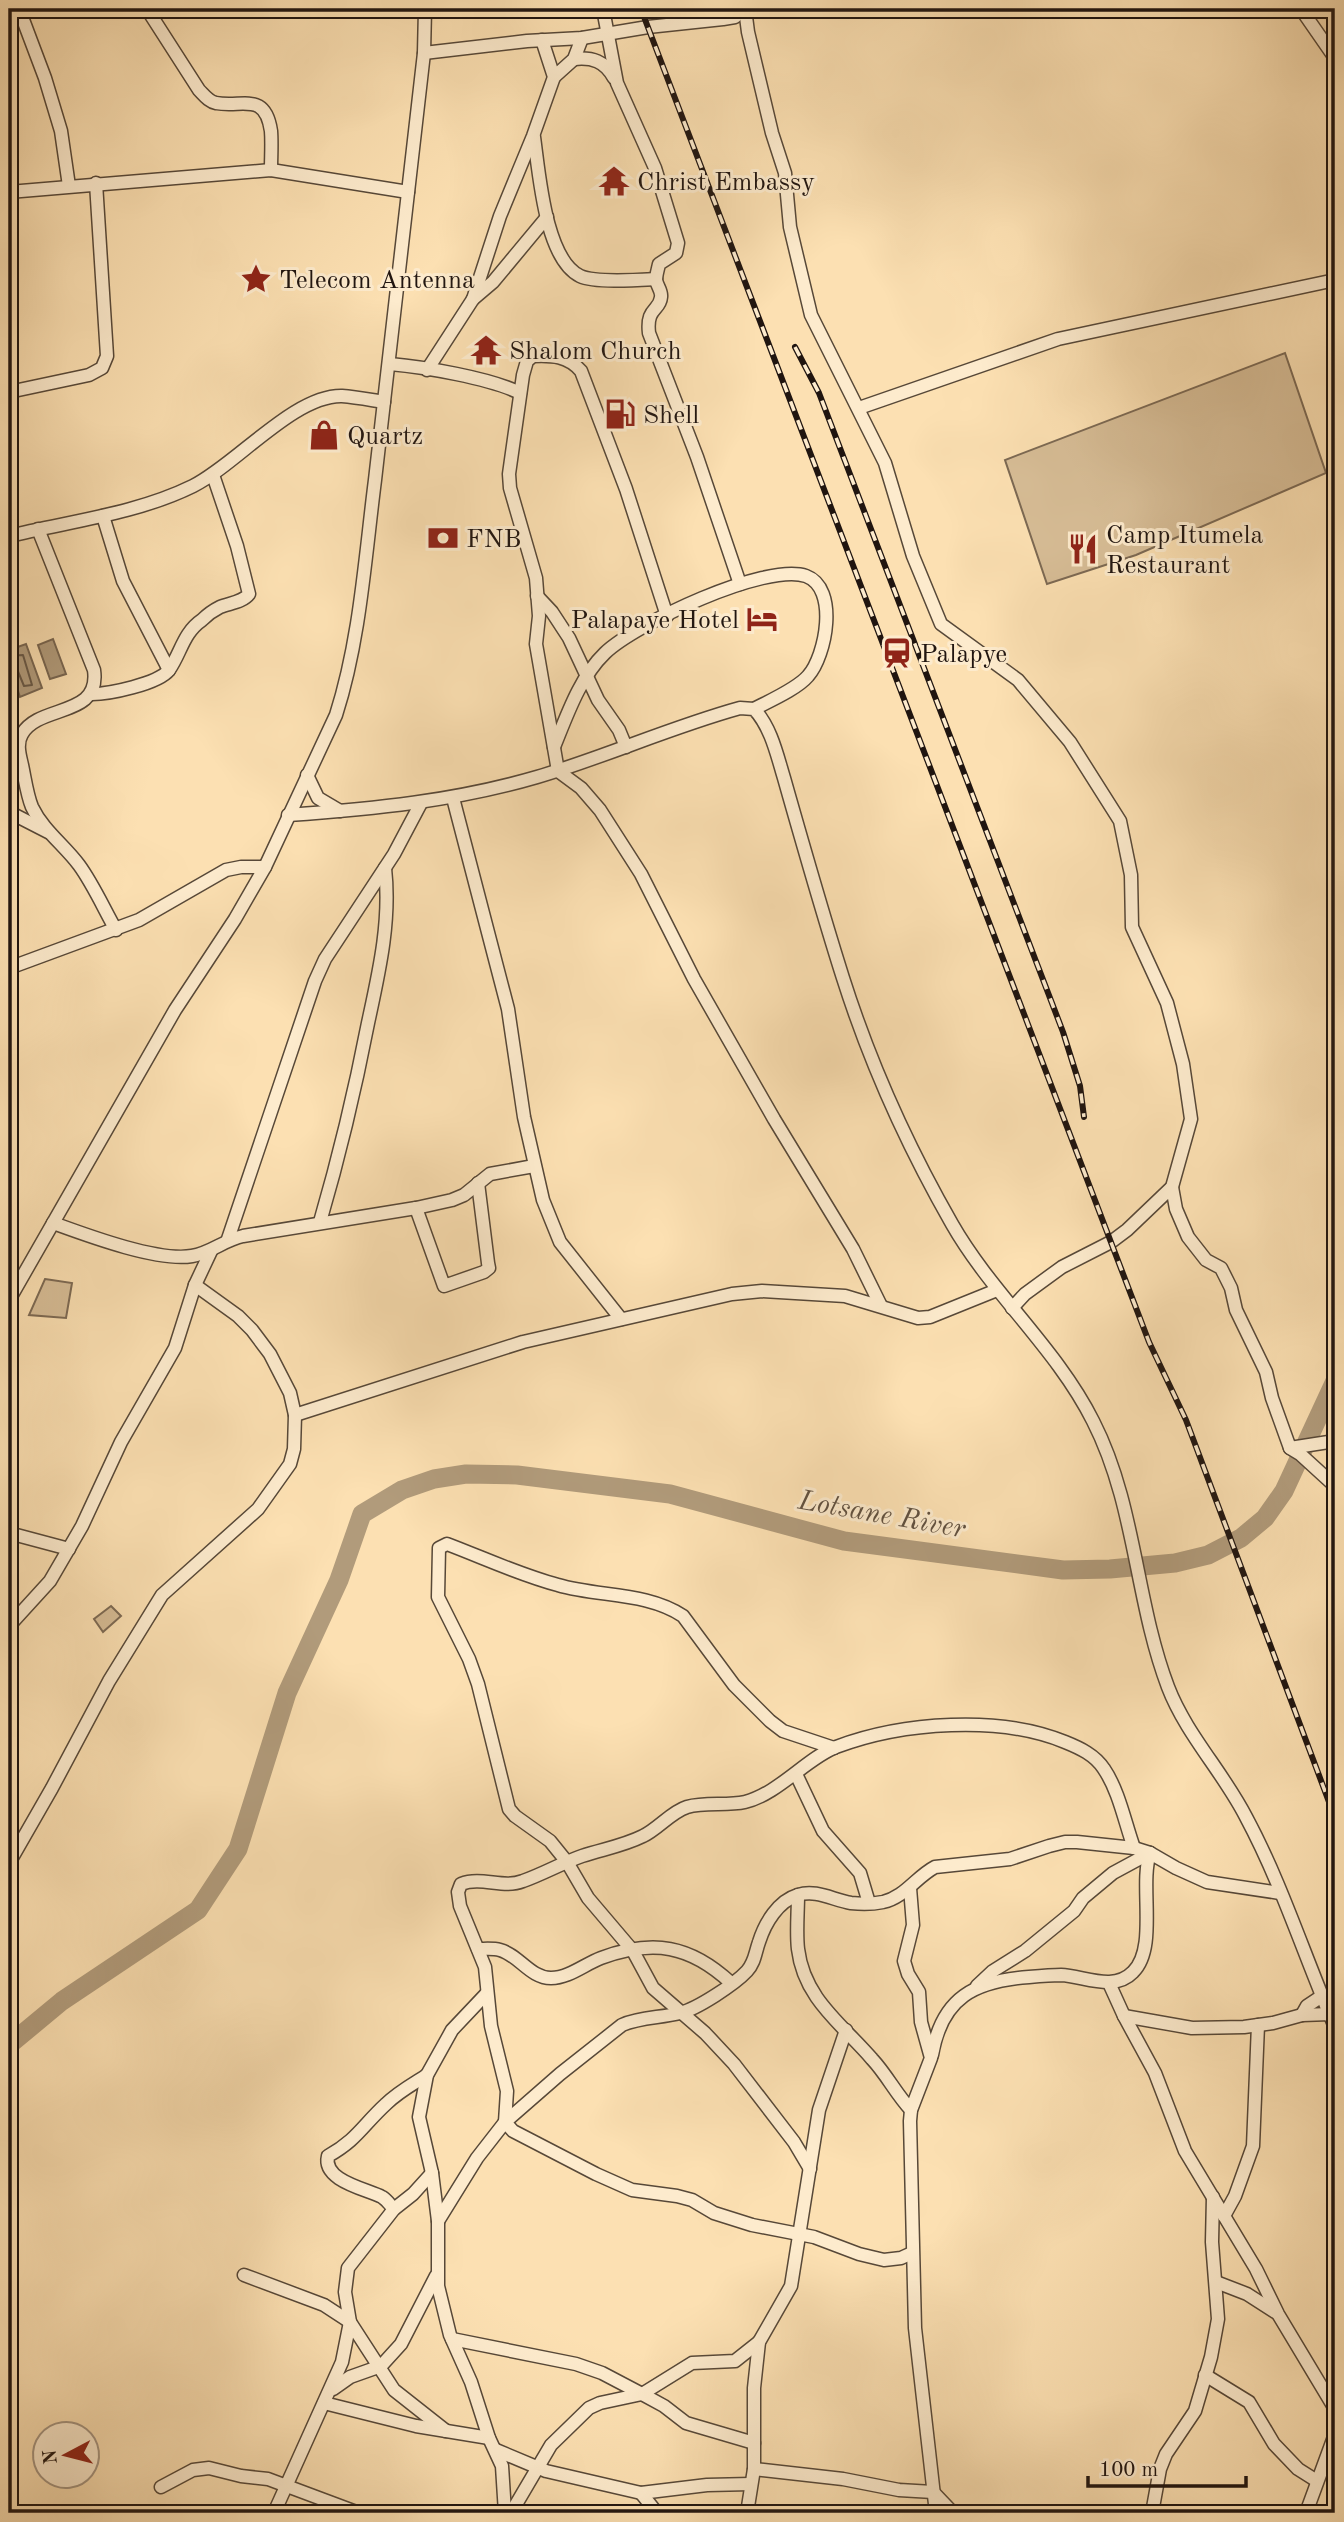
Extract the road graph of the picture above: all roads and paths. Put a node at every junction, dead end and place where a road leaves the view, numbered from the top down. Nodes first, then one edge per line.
1 (19, 9) edge
2 (147, 9) edge
3 (425, 9) edge
4 (603, 9) edge
5 (744, 9) edge
6 (1301, 9) edge
7 (609, 34) junction
8 (582, 38) junction
9 (542, 40) junction
10 (425, 53) junction
11 (1335, 58) edge
12 (574, 59) junction
13 (554, 77) junction
14 (617, 83) junction
15 (533, 136) junction
16 (271, 170) junction
17 (96, 183) junction
18 (69, 186) junction
19 (9, 192) edge
20 (408, 192) junction
21 (547, 217) junction
22 (656, 279) junction
23 (1335, 280) edge
24 (472, 299) junction
25 (390, 364) junction
26 (427, 370) junction
27 (9, 392) edge
28 (520, 393) junction
29 (384, 402) junction
30 (859, 408) junction
31 (213, 475) junction
32 (103, 516) junction
33 (38, 529) junction
34 (9, 536) edge
35 (740, 584) junction
36 (537, 596) junction
37 (667, 615) junction
38 (169, 670) junction
39 (588, 675) junction
40 (92, 694) junction
41 (754, 709) junction
42 (626, 747) junction
43 (554, 748) junction
44 (558, 771) junction
45 (307, 775) junction
46 (453, 798) junction
47 (421, 803) junction
48 (340, 811) junction
49 (9, 812) edge
50 (288, 815) junction
51 (48, 832) junction
52 (265, 867) junction
53 (385, 869) junction
54 (116, 930) junction
55 (9, 968) edge
56 (534, 1166) junction
57 (478, 1182) junction
58 (1172, 1187) junction
59 (416, 1209) junction
60 (320, 1222) junction
61 (53, 1223) junction
62 (228, 1239) junction
63 (211, 1251) junction
64 (195, 1284) junction
65 (998, 1290) junction
66 (11, 1294) edge
67 (881, 1306) junction
68 (1012, 1308) junction
69 (621, 1319) junction
70 (295, 1415) junction
71 (1335, 1441) edge
72 (1290, 1448) junction
73 (1335, 1486) edge
74 (9, 1533) edge
75 (69, 1549) junction
76 (9, 1626) edge
77 (834, 1748) junction
78 (796, 1774) junction
79 (1134, 1848) junction
80 (1150, 1853) junction
81 (9, 1863) edge
82 (567, 1863) junction
83 (909, 1888) junction
84 (1280, 1893) junction
85 (798, 1895) junction
86 (869, 1903) junction
87 (478, 1949) junction
88 (633, 1951) junction
89 (731, 1983) junction
90 (1109, 1983) junction
91 (974, 1988) junction
92 (487, 1993) junction
93 (1322, 1996) junction
94 (681, 2013) junction
95 (1330, 2014) junction
96 (1302, 2015) junction
97 (1124, 2016) junction
98 (1258, 2025) junction
99 (1335, 2027) edge
100 (846, 2030) junction
101 (931, 2058) junction
102 (427, 2075) junction
103 (911, 2110) junction
104 (505, 2122) junction
105 (810, 2169) junction
106 (432, 2173) junction
107 (1213, 2196) junction
108 (394, 2209) junction
109 (1224, 2216) junction
110 (438, 2221) junction
111 (800, 2234) junction
112 (912, 2253) junction
113 (244, 2275) dead end
114 (437, 2276) junction
115 (1216, 2281) junction
116 (1278, 2314) junction
117 (350, 2322) junction
118 (452, 2339) junction
119 (759, 2342) junction
120 (380, 2367) junction
121 (1205, 2375) junction
122 (642, 2393) junction
123 (327, 2398) junction
124 (1335, 2409) edge
125 (446, 2431) junction
126 (1335, 2434) edge
127 (754, 2443) junction
128 (493, 2444) junction
129 (537, 2468) junction
130 (754, 2469) junction
131 (1317, 2481) junction
132 (751, 2484) junction
133 (286, 2486) junction
134 (161, 2487) dead end
135 (1157, 2489) junction
136 (933, 2492) junction
137 (650, 2505) edge
138 (274, 2513) edge
139 (359, 2513) edge
140 (505, 2513) edge
141 (511, 2513) edge
142 (747, 2513) edge
143 (936, 2513) edge
144 (953, 2513) edge
145 (1152, 2513) edge
146 (1161, 2513) edge
147 (1306, 2513) edge

1 - 18 street
2 - 16 street
3 - 10 street
4 - 7 street
5 - 7 street
5 - 30 street
6 - 11 street
7 - 8 street
7 - 14 street
8 - 9 street
8 - 12 street
9 - 10 street
9 - 13 street
10 - 20 street
12 - 13 street
12 - 14 street
13 - 15 street
14 - 22 street
15 - 21 street
15 - 24 street
16 - 17 street
16 - 20 street
17 - 18 street
17 - 27 street
18 - 19 street
20 - 25 street
21 - 22 street
21 - 24 street
22 - 35 street
23 - 30 street
24 - 26 street
25 - 26 street
25 - 29 street
26 - 28 street
28 - 36 street
28 - 37 street
29 - 31 street
29 - 45 street
30 - 58 street
31 - 32 street
31 - 38 street
32 - 33 street
32 - 38 street
33 - 34 street
33 - 40 street
35 - 37 street
35 - 41 street
36 - 39 street
36 - 43 street
37 - 39 street
38 - 40 street
39 - 42 street
39 - 43 street
40 - 51 street
41 - 42 street
41 - 65 street
42 - 44 street
43 - 44 street
44 - 46 street
44 - 67 street
45 - 48 street
45 - 50 street
46 - 47 street
46 - 56 street
47 - 48 street
47 - 53 street
48 - 50 street
49 - 51 street
50 - 52 street
51 - 54 street
52 - 54 street
52 - 61 street
53 - 60 street
53 - 62 street
54 - 55 street
56 - 57 street
56 - 69 street
57 - 59 street
57 - 59 street
58 - 68 street
58 - 72 street
59 - 60 street
60 - 62 street
61 - 63 street
61 - 66 street
62 - 63 street
63 - 64 street
64 - 70 street
64 - 75 street
65 - 67 street
65 - 68 street
67 - 69 street
68 - 84 street
69 - 70 street
70 - 81 street
71 - 72 street
72 - 73 street
74 - 75 street
75 - 76 street
77 - 78 street
77 - 79 street
77 - 82 street
78 - 82 street
78 - 86 street
79 - 80 street
79 - 83 street
80 - 84 street
80 - 90 street
80 - 91 street
82 - 87 street
82 - 88 street
83 - 86 street
83 - 101 street
84 - 93 street
85 - 86 street
85 - 89 street
85 - 100 street
87 - 88 street
87 - 92 street
88 - 89 street
88 - 94 street
89 - 94 street
90 - 91 street
90 - 97 street
91 - 101 street
92 - 102 street
92 - 104 street
93 - 95 street
93 - 96 street
94 - 104 street
94 - 105 street
95 - 96 street
95 - 99 street
96 - 98 street
97 - 98 street
97 - 107 street
98 - 109 street
100 - 103 street
100 - 105 street
101 - 103 street
102 - 106 street
102 - 108 street
103 - 112 street
104 - 110 street
104 - 111 street
105 - 111 street
106 - 108 street
106 - 110 street
107 - 109 street
107 - 115 street
108 - 117 street
109 - 116 street
110 - 114 street
111 - 112 street
111 - 119 street
112 - 136 street
113 - 117 street
114 - 118 street
114 - 120 street
115 - 116 street
115 - 121 street
116 - 124 street
117 - 120 street
117 - 123 street
118 - 122 street
118 - 128 street
119 - 122 street
119 - 127 street
120 - 123 street
120 - 125 street
121 - 131 street
121 - 135 street
122 - 127 street
122 - 129 street
123 - 125 street
123 - 133 street
125 - 128 street
126 - 131 street
127 - 130 street
128 - 129 street
128 - 140 street
129 - 137 street
129 - 141 street
130 - 132 street
130 - 136 street
131 - 147 street
132 - 137 street
132 - 142 street
133 - 134 street
133 - 138 street
133 - 139 street
135 - 145 street
135 - 146 street
136 - 143 street
136 - 144 street

